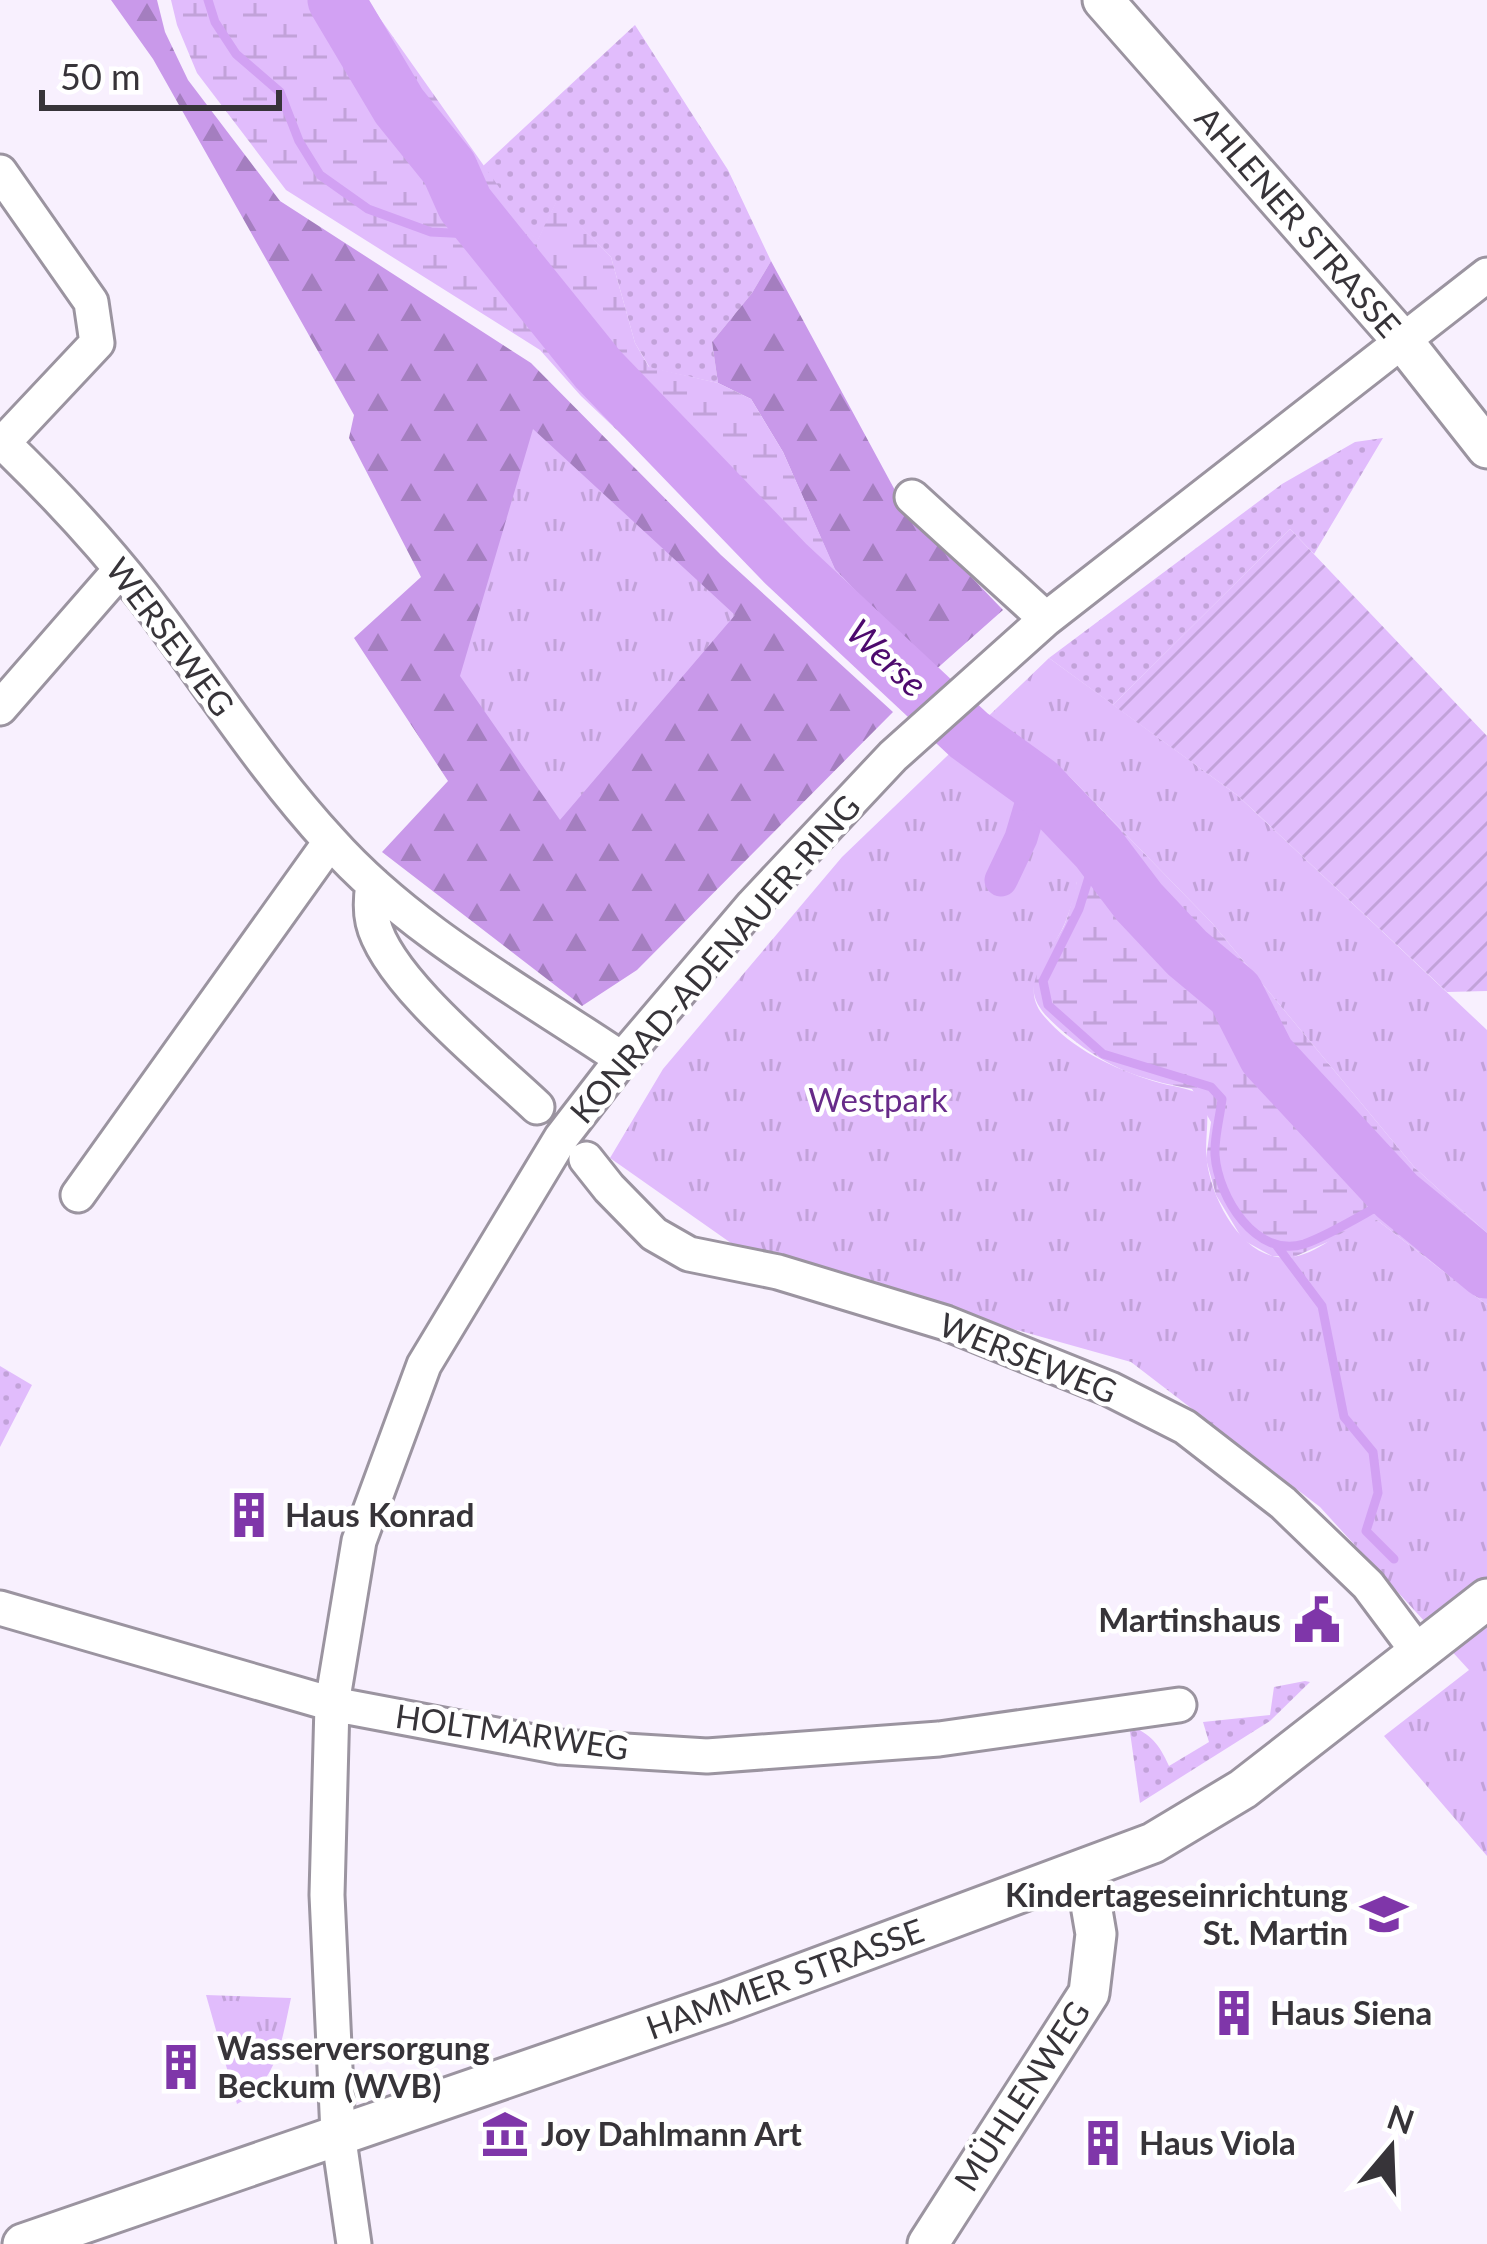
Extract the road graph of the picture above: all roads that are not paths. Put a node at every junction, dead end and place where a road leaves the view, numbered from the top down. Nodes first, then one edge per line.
1 (1103, 0) edge
2 (0, 172) edge
3 (1487, 275) edge
4 (1402, 340) junction
5 (2, 441) edge
6 (1487, 448) edge
7 (912, 497) dead end
8 (121, 569) junction
9 (1046, 619) junction
10 (0, 708) edge
11 (330, 842) junction
12 (373, 884) junction
13 (622, 1059) junction
14 (537, 1107) dead end
15 (586, 1159) dead end
16 (77, 1195) dead end
17 (1487, 1599) edge
18 (0, 1608) edge
19 (1418, 1652) junction
20 (332, 1704) junction
21 (1179, 1705) dead end
22 (1084, 1869) junction
23 (338, 2133) junction
24 (23, 2244) edge
25 (354, 2244) edge
26 (928, 2244) edge

1 - 4 main road, AHLENER STRASSE
2 - 5 street
3 - 4 street, KONRAD-ADENAUER-RING
4 - 6 main road, AHLENER STRASSE
4 - 9 street, KONRAD-ADENAUER-RING
5 - 8 street, WERSEWEG
7 - 9 street
8 - 10 street
8 - 11 street, WERSEWEG
9 - 13 street, KONRAD-ADENAUER-RING
11 - 12 street, WERSEWEG
11 - 16 street
12 - 13 street, WERSEWEG
12 - 14 street
13 - 20 street, KONRAD-ADENAUER-RING
15 - 19 street, WERSEWEG
17 - 19 main road, HAMMER STRASSE
18 - 20 street, HOLTMARWEG
19 - 22 main road, HAMMER STRASSE
20 - 21 street, HOLTMARWEG
20 - 23 street, KONRAD-ADENAUER-RING
22 - 23 main road, HAMMER STRASSE
22 - 26 main road, MÜHLENWEG
23 - 24 main road, HAMMER STRASSE
23 - 25 street, KONRAD-ADENAUER-RING

